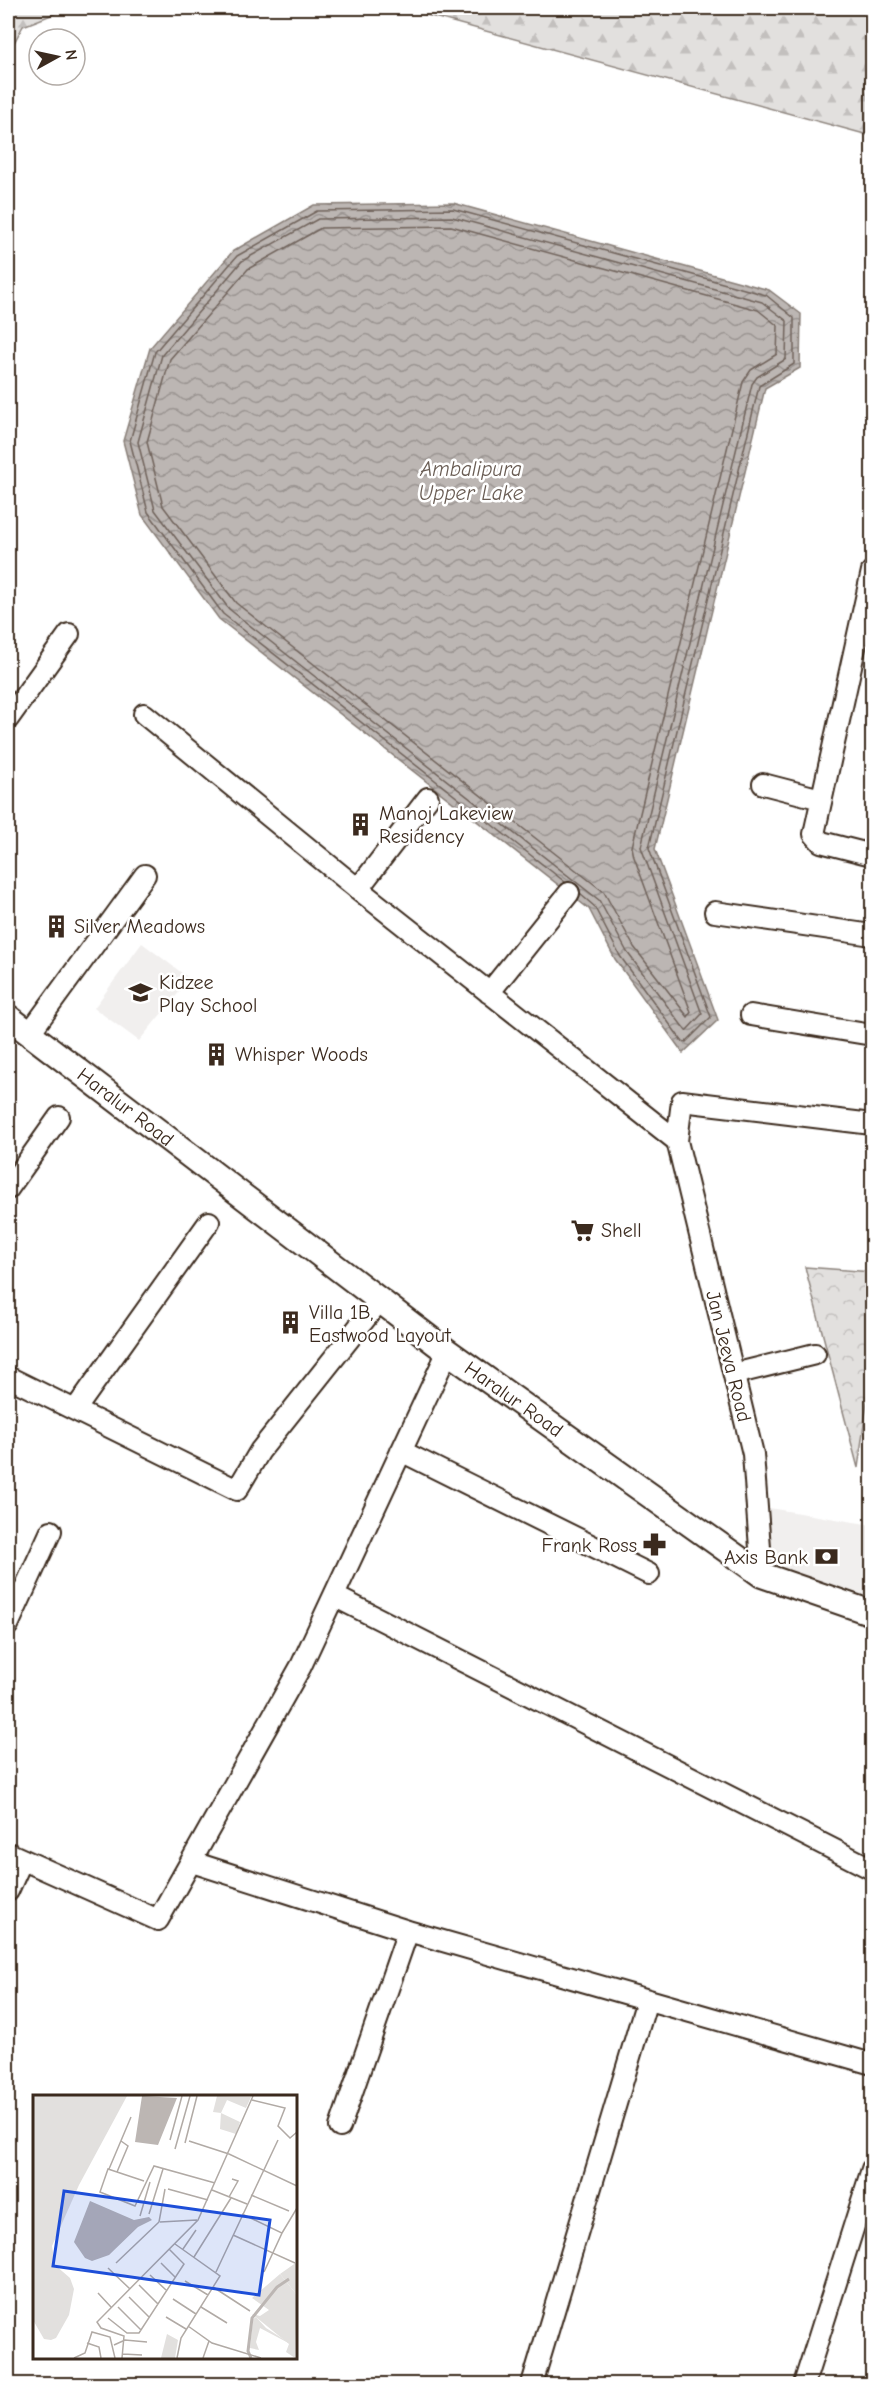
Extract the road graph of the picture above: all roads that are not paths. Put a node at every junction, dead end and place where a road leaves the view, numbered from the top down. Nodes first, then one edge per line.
1 (873, 571) edge
2 (69, 634) dead end
3 (144, 714) dead end
4 (8, 719) edge
5 (763, 784) dead end
6 (428, 798) dead end
7 (821, 799) junction
8 (873, 855) edge
9 (145, 875) dead end
10 (358, 889) junction
11 (568, 893) dead end
12 (715, 912) dead end
13 (873, 935) edge
14 (489, 993) junction
15 (751, 1015) dead end
16 (8, 1017) edge
17 (29, 1034) junction
18 (873, 1035) edge
19 (59, 1117) dead end
20 (873, 1124) edge
21 (677, 1141) junction
22 (8, 1189) edge
23 (209, 1222) dead end
24 (380, 1300) junction
25 (448, 1351) junction
26 (815, 1354) dead end
27 (734, 1374) junction
28 (8, 1377) edge
29 (75, 1410) junction
30 (401, 1451) junction
31 (51, 1531) dead end
32 (649, 1574) dead end
33 (762, 1575) junction
34 (334, 1596) junction
35 (873, 1613) edge
36 (8, 1625) edge
37 (15, 1856) edge
38 (192, 1862) junction
39 (873, 1869) edge
40 (8, 1891) edge
41 (408, 1931) junction
42 (647, 2000) junction
43 (873, 2064) edge
44 (340, 2127) dead end
45 (873, 2169) edge
46 (532, 2385) edge
47 (804, 2385) edge

1 - 7 street
2 - 4 street
3 - 10 street
5 - 7 street
6 - 10 street
7 - 8 street
9 - 17 street
10 - 14 street
11 - 14 street
12 - 13 street
14 - 21 street
15 - 18 street
16 - 17 street, Haralur Road
17 - 24 street, Haralur Road
19 - 22 street
20 - 21 street
21 - 27 street, Jan Jeeva Road
23 - 29 street
24 - 25 street, Haralur Road
24 - 29 street
25 - 30 street
25 - 33 street, Haralur Road
26 - 27 street
27 - 33 street, Jan Jeeva Road
28 - 29 street
30 - 32 street
30 - 34 street
31 - 36 street
33 - 35 street, Haralur Road
34 - 38 street
34 - 39 street
37 - 38 street
37 - 40 street
38 - 41 street
41 - 42 street
41 - 44 street
42 - 43 street
42 - 46 street
45 - 47 street

